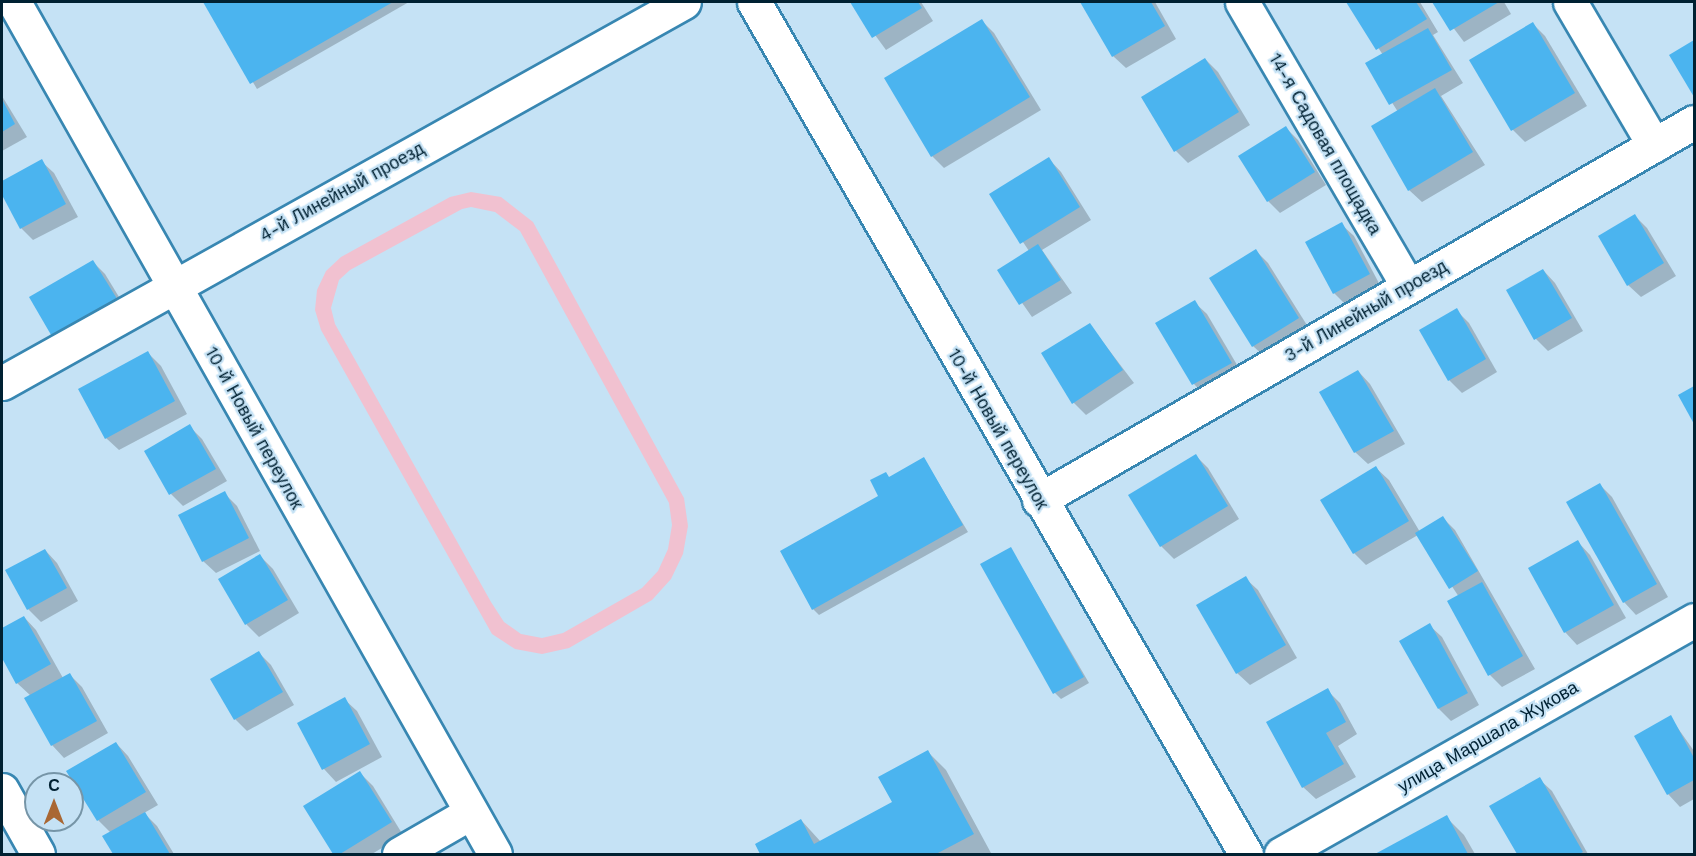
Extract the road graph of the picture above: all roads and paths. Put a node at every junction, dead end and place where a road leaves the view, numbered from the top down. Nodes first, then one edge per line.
1 (14, 2) edge
2 (684, 2) edge
3 (754, 2) edge
4 (1242, 2) edge
5 (1570, 2) edge
6 (1695, 122) edge
7 (1654, 145) junction
8 (173, 286) junction
9 (1408, 286) junction
10 (2, 383) edge
11 (1039, 500) junction
12 (1695, 620) edge
13 (2, 790) edge
14 (470, 813) junction
15 (38, 855) edge
16 (399, 855) edge
17 (495, 855) edge
18 (1246, 855) edge
19 (1281, 855) edge

1 - 8 street, 10-й Новый переулок
2 - 8 street, 4-й Линейный проезд
3 - 11 street, 10-й Новый переулок
4 - 9 street, 14-я Садовая площадка
5 - 7 street
6 - 7 street, 3-й Линейный проезд
7 - 9 street, 3-й Линейный проезд
8 - 10 street, 4-й Линейный проезд
8 - 14 street, 10-й Новый переулок
9 - 11 street, 3-й Линейный проезд
11 - 18 street, 10-й Новый переулок
12 - 19 street, улица Маршала Жукова
13 - 15 street
14 - 16 street
14 - 17 street, 10-й Новый переулок

